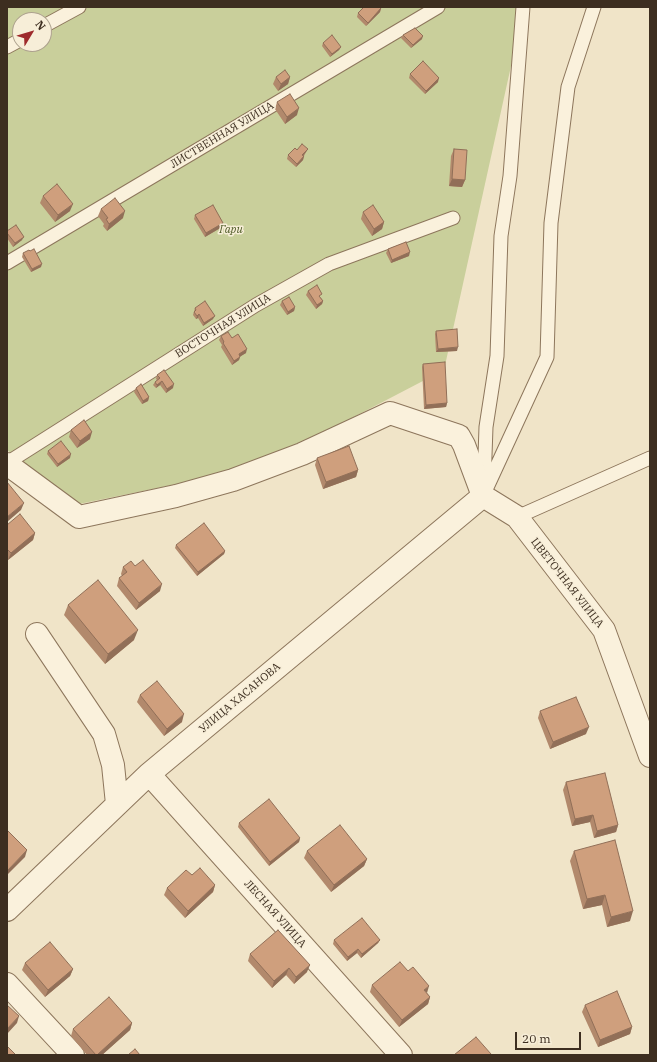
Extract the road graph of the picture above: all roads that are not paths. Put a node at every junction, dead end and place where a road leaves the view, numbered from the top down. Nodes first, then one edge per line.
1 (79, 7) edge
2 (438, 7) edge
3 (523, 7) edge
4 (594, 7) edge
5 (52, 22) edge
6 (453, 218) dead end
7 (7, 263) edge
8 (650, 458) edge
9 (7, 464) edge
10 (483, 496) junction
11 (517, 518) junction
12 (37, 634) dead end
13 (650, 756) edge
14 (149, 774) junction
15 (117, 804) junction
16 (7, 910) edge
17 (7, 984) edge
18 (73, 1055) edge
19 (401, 1055) edge

1 - 5 lane
2 - 7 lane, ЛИСТВЕННАЯ УЛИЦА
3 - 10 lane
4 - 10 lane
6 - 9 lane, ВОСТОЧНАЯ УЛИЦА
8 - 11 lane
9 - 10 street
10 - 11 street, ЦВЕТОЧНАЯ УЛИЦА
10 - 14 street, УЛИЦА ХАСАНОВА
11 - 13 street, ЦВЕТОЧНАЯ УЛИЦА
12 - 15 street
14 - 15 street, УЛИЦА ХАСАНОВА
14 - 19 street, ЛЕСНАЯ УЛИЦА
15 - 16 street, УЛИЦА ХАСАНОВА
17 - 18 street

